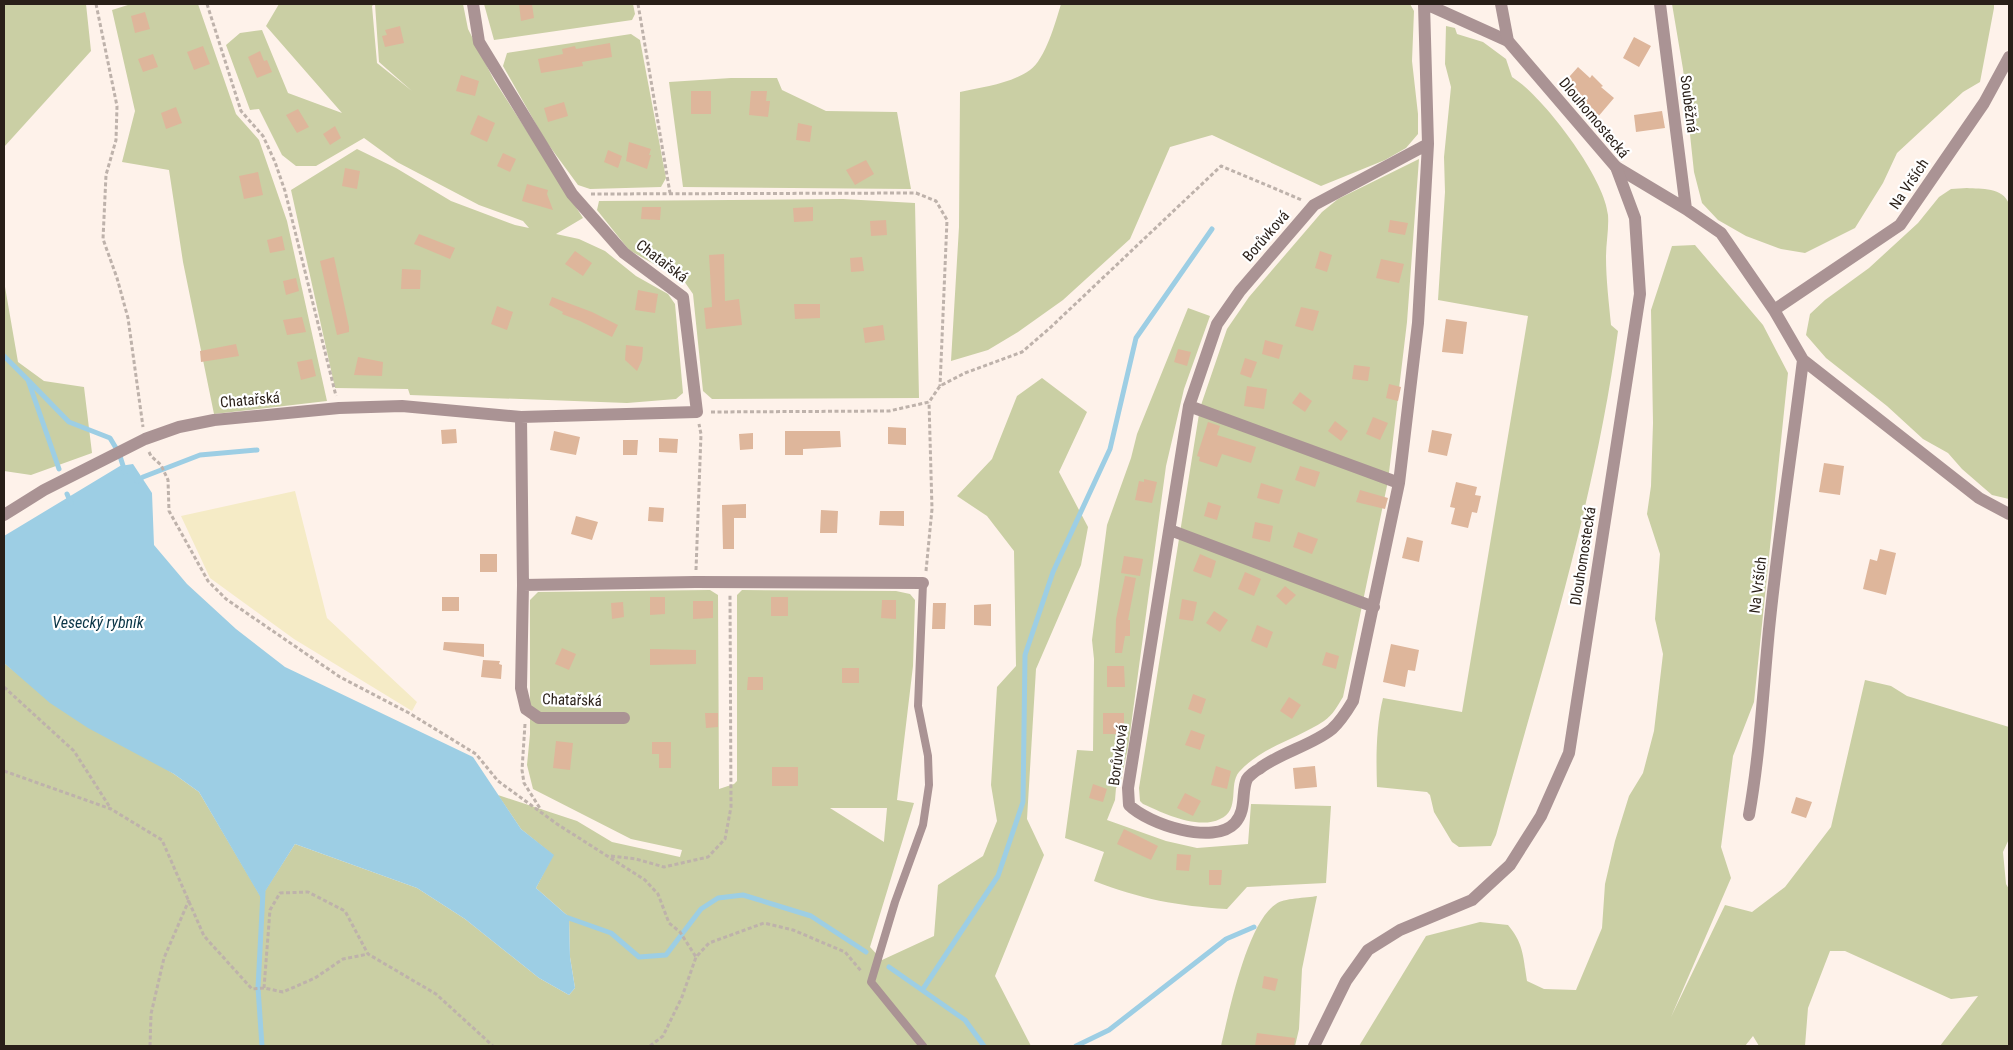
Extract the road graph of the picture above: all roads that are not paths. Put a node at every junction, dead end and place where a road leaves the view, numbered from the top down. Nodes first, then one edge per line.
1 (473, 4) edge
2 (1425, 4) edge
3 (1501, 4) edge
4 (1660, 4) edge
5 (1508, 41) junction
6 (2009, 57) edge
7 (1428, 144) junction
8 (1616, 167) junction
9 (1686, 209) junction
10 (1774, 310) junction
11 (1804, 360) junction
12 (1189, 406) junction
13 (521, 417) junction
14 (1399, 483) junction
15 (2009, 514) edge
16 (4, 515) edge
17 (1170, 530) junction
18 (924, 583) joint
19 (523, 585) junction
20 (1374, 607) junction
21 (624, 718) dead end
22 (1749, 815) dead end
23 (923, 1046) edge
24 (1314, 1046) edge

1 - 13 street, Chatařská
2 - 5 street
2 - 7 street, Borůvková
3 - 5 street, Dlouhomostecká
4 - 9 street, Souběžná
5 - 8 street, Dlouhomostecká
6 - 10 street, Na Vrších
7 - 12 street, Borůvková
7 - 14 street, Borůvková
8 - 9 street
8 - 24 street, Dlouhomostecká
9 - 10 street
10 - 11 street
11 - 15 street
11 - 22 street, Na Vrších
12 - 14 street
12 - 17 street, Borůvková
13 - 16 street, Chatařská
13 - 19 street, Chatařská
14 - 20 street, Borůvková
17 - 20 street
17 - 20 street, Borůvková
18 - 19 street
18 - 23 lane
19 - 21 street, Chatařská

